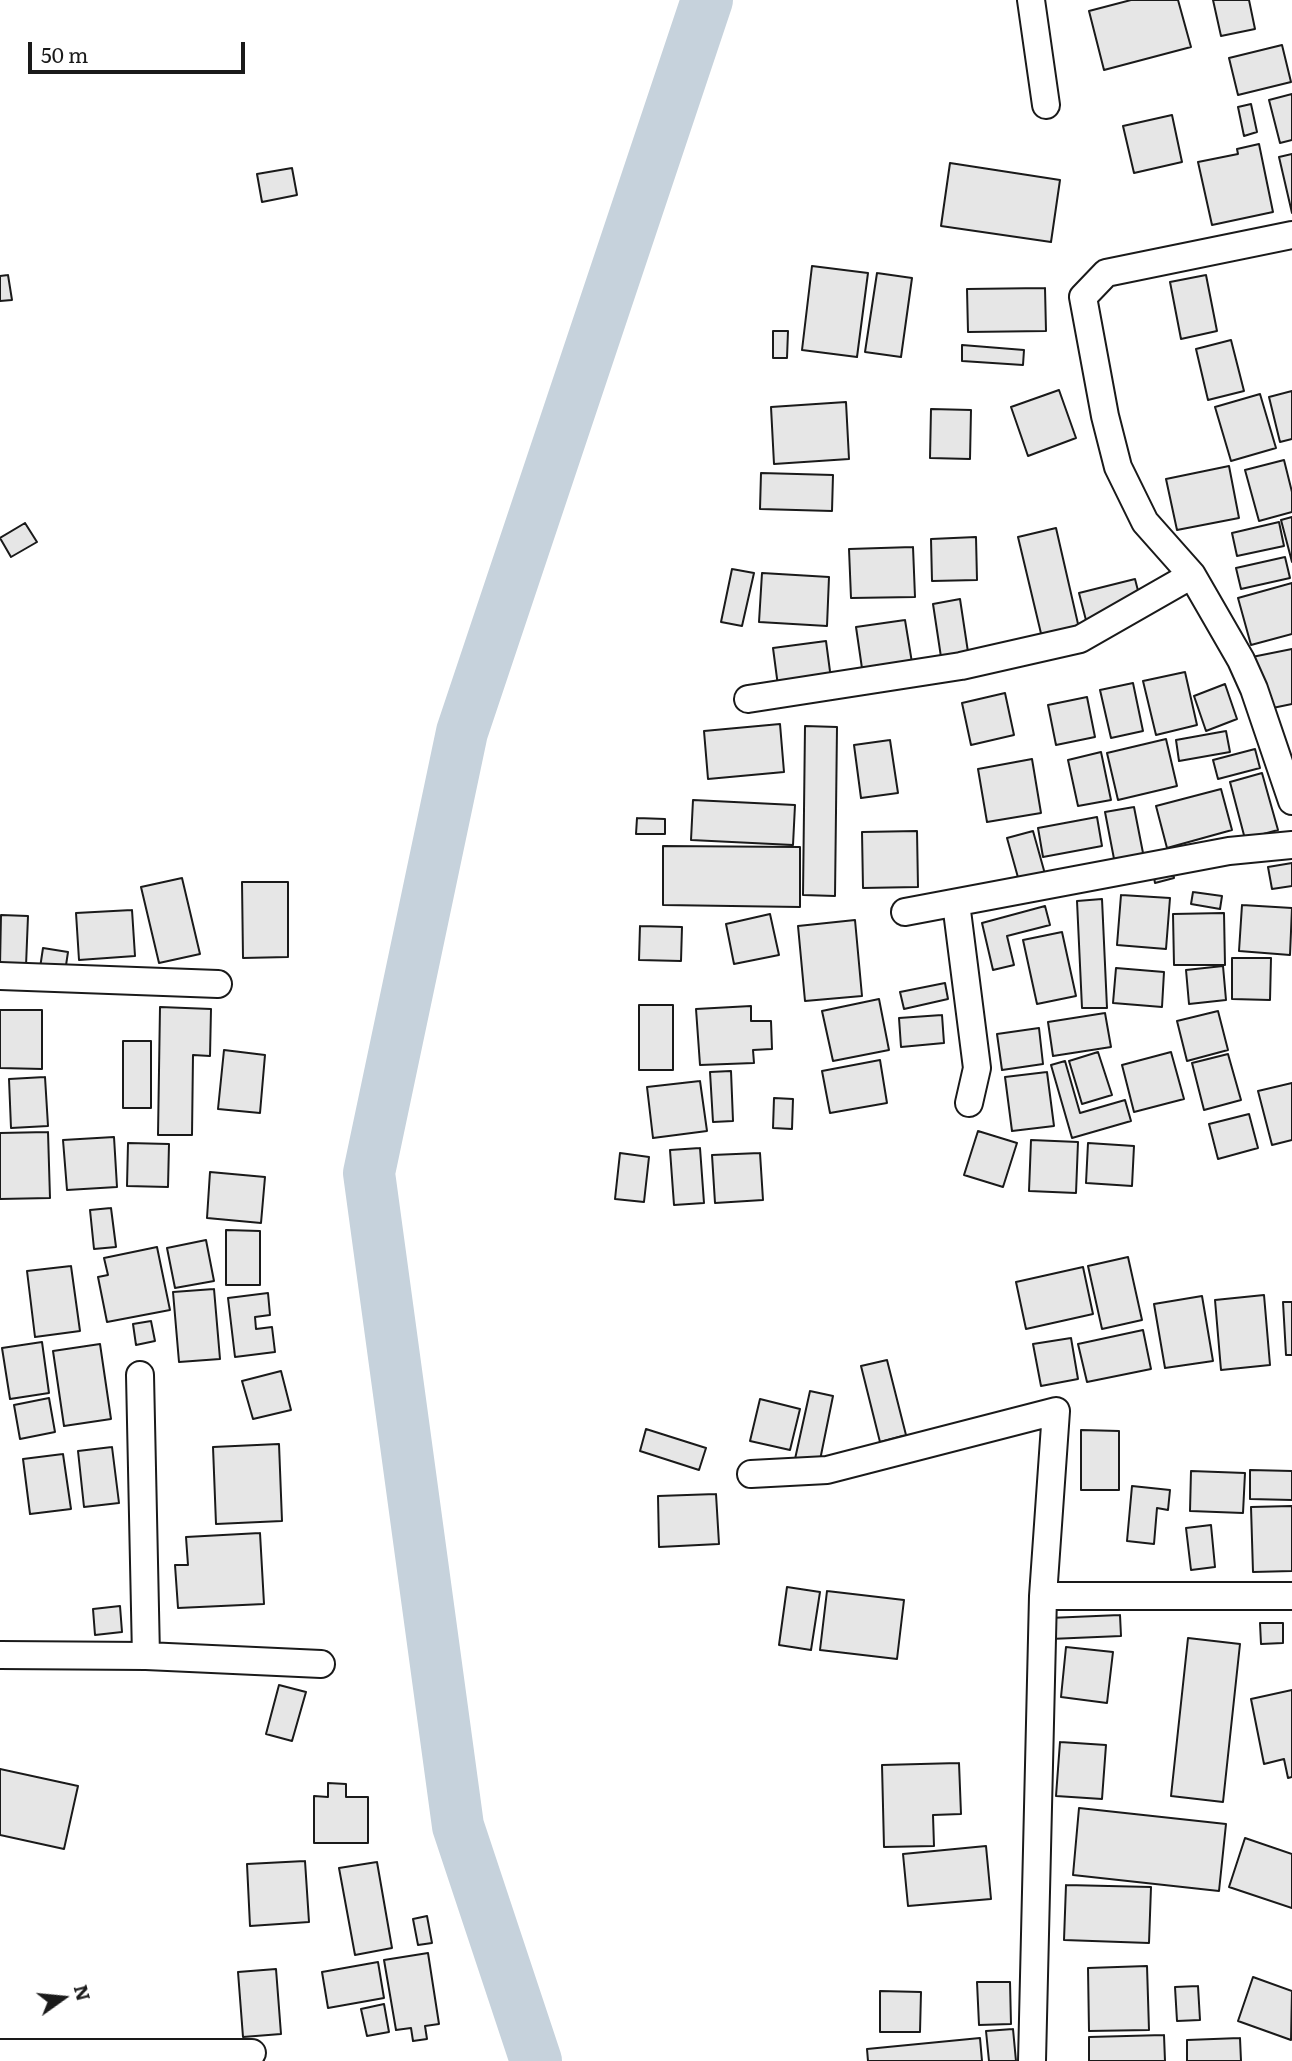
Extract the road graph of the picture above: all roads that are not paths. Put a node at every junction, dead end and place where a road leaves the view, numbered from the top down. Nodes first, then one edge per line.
1 (1031, 0) edge
2 (1046, 105) dead end
3 (1292, 235) edge
4 (1192, 575) junction
5 (748, 699) dead end
6 (1292, 801) edge
7 (1292, 845) edge
8 (956, 903) junction
9 (905, 912) dead end
10 (0, 976) edge
11 (218, 985) dead end
12 (969, 1103) dead end
13 (140, 1375) dead end
14 (751, 1474) dead end
15 (1044, 1596) junction
16 (1292, 1596) edge
17 (0, 1655) edge
18 (146, 1656) junction
19 (321, 1664) dead end
20 (0, 2053) edge
21 (252, 2053) dead end
22 (207, 2057) edge
23 (1032, 2061) edge

1 - 2 street
3 - 4 street
4 - 5 street
4 - 6 street
7 - 8 street
8 - 9 street
8 - 12 street
10 - 11 street
13 - 18 street
14 - 15 street
15 - 16 street
15 - 23 street
17 - 18 street
18 - 19 street
20 - 22 street
21 - 22 street

